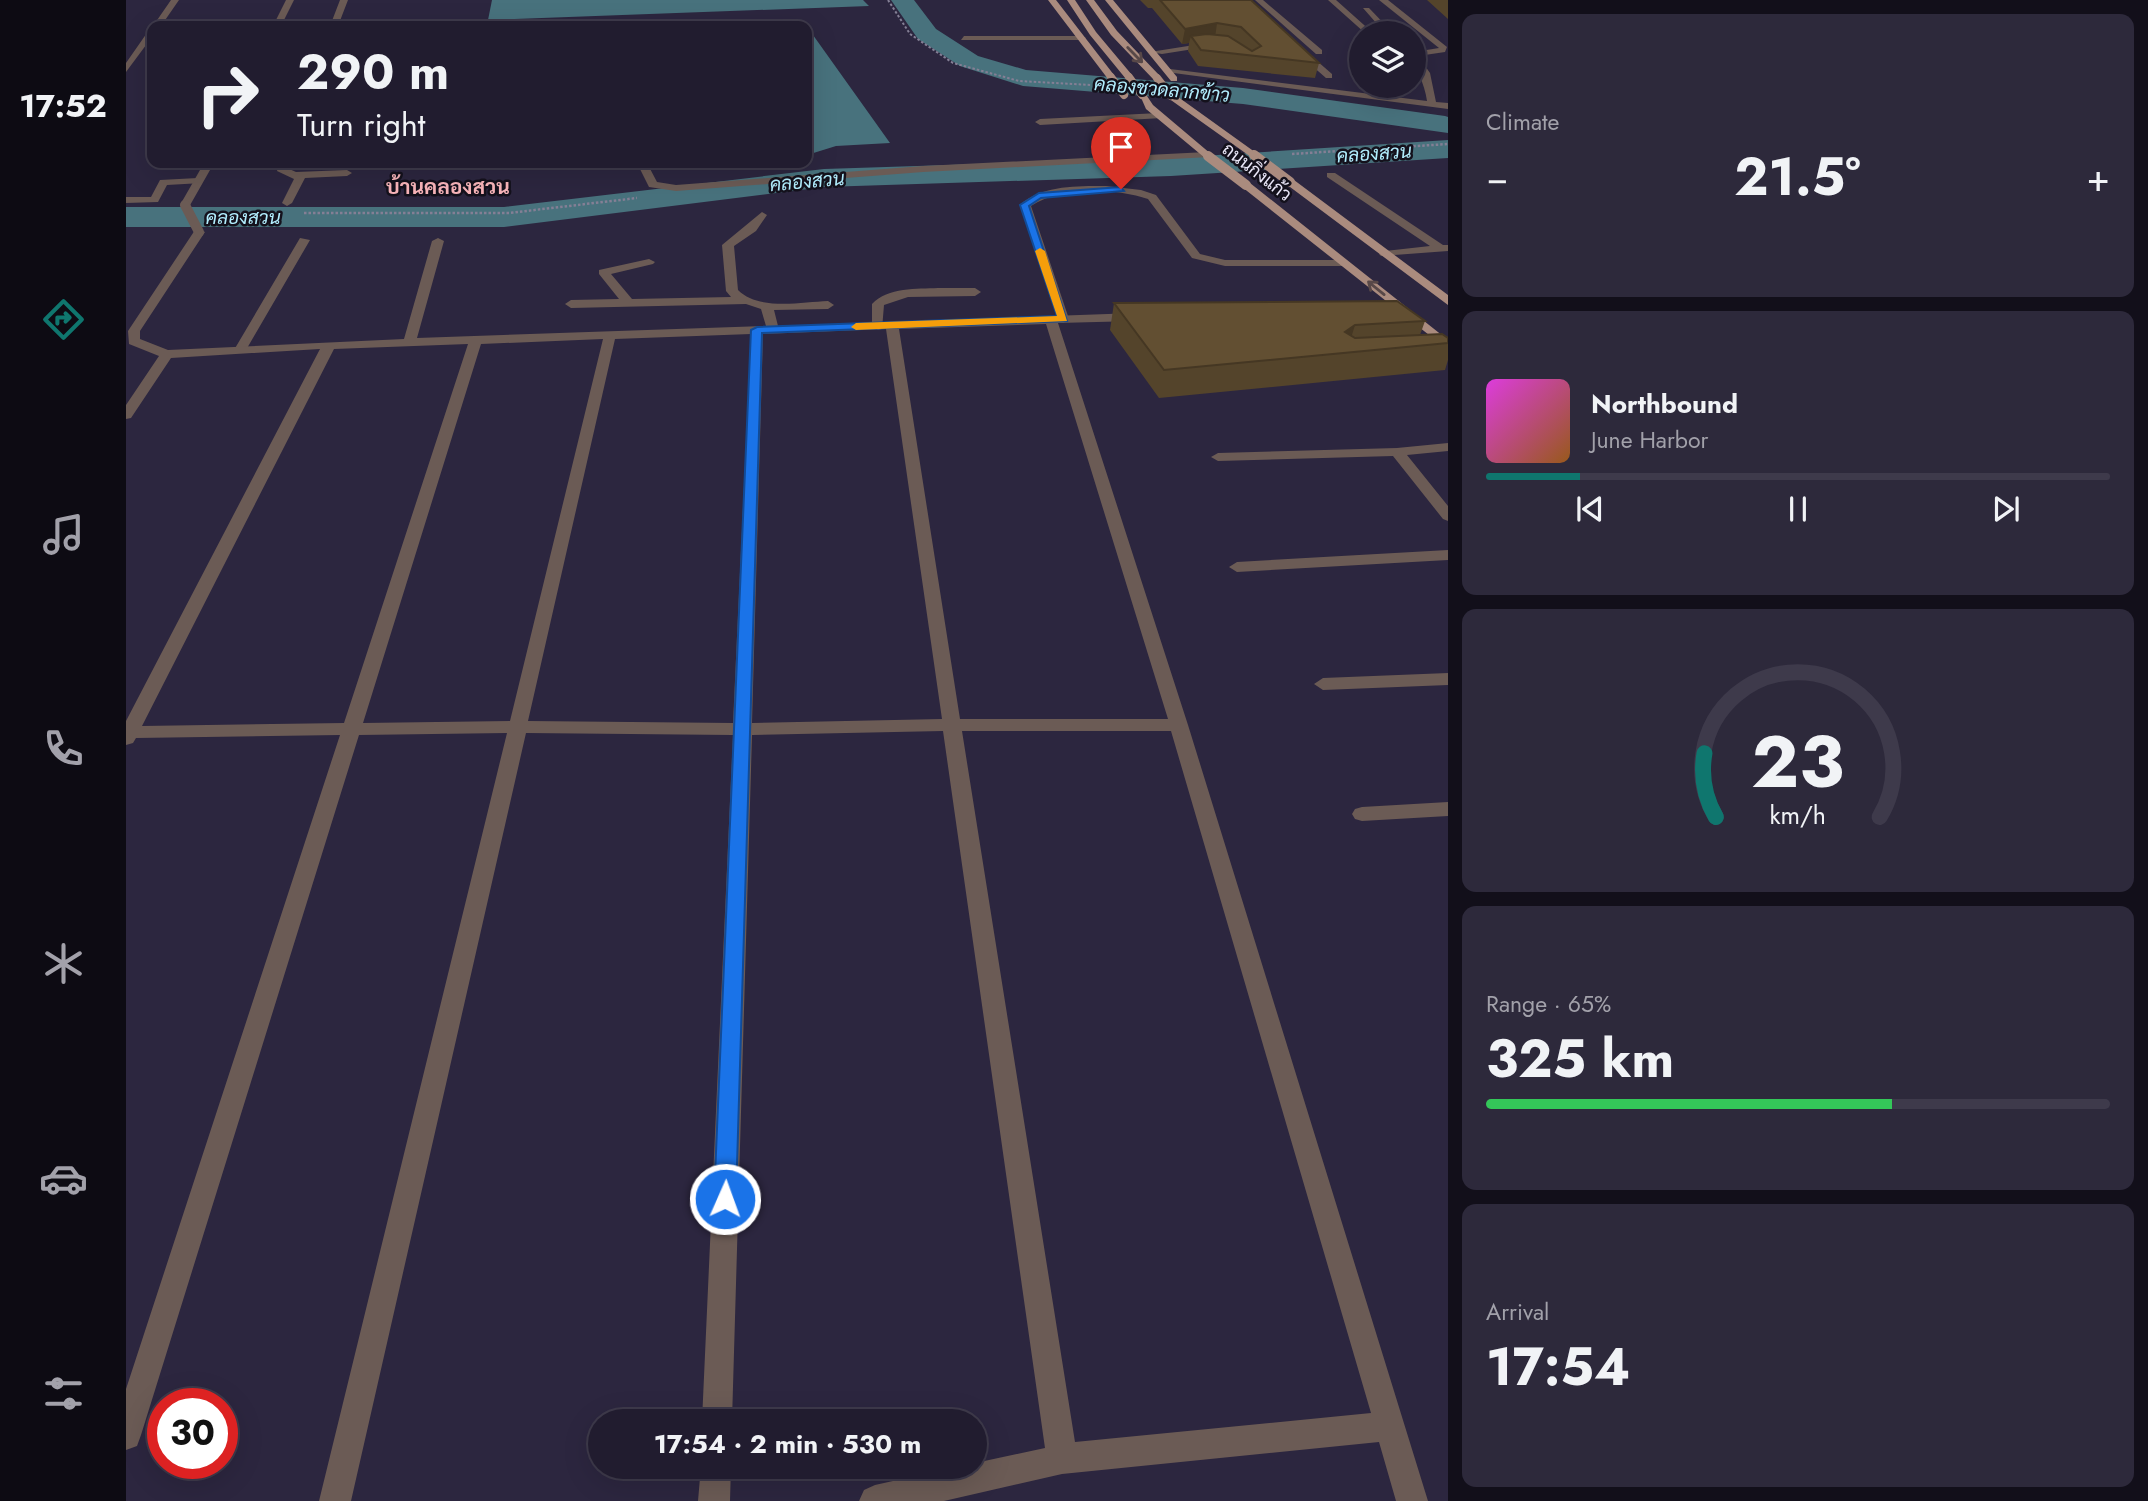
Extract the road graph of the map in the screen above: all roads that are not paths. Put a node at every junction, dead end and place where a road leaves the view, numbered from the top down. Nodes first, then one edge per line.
1 (176, 0) edge
2 (290, 0) edge
3 (344, 0) edge
4 (1052, 0) edge
5 (1071, 0) edge
6 (1090, 0) edge
7 (1109, 0) edge
8 (1259, 0) edge
9 (1332, 0) edge
10 (1383, 0) edge
11 (1366, 10) dead end
12 (161, 21) edge
13 (280, 21) edge
14 (336, 21) edge
15 (1267, 21) edge
16 (1283, 21) junction
17 (1299, 21) dead end
18 (1356, 21) edge
19 (1377, 21) edge
20 (1410, 21) edge
21 (1114, 33) joint
22 (1441, 33) dead end
23 (1426, 34) edge
24 (964, 38) dead end
25 (1082, 38) junction
26 (147, 39) edge
27 (1288, 39) edge
28 (1448, 40) edge
29 (1227, 46) edge
30 (1175, 51) junction
31 (1154, 52) junction
32 (1426, 53) edge
33 (1323, 55) dead end
34 (1162, 62) junction
35 (126, 69) edge
36 (1172, 75) junction
37 (1426, 75) edge
38 (1329, 76) dead end
39 (1129, 77) joint
40 (1142, 95) joint
41 (1184, 100) junction
42 (1432, 104) junction
43 (1448, 106) edge
44 (1149, 107) junction
45 (1159, 116) junction
46 (1040, 122) dead end
47 (1207, 156) junction
48 (206, 168) edge
49 (280, 168) edge
50 (644, 168) edge
51 (347, 173) dead end
52 (298, 175) junction
53 (1331, 175) dead end
54 (198, 181) junction
55 (126, 200) edge
56 (287, 203) dead end
57 (762, 215) dead end
58 (304, 240) dead end
59 (438, 241) dead end
60 (1445, 248) edge
61 (1385, 254) junction
62 (649, 262) dead end
63 (1344, 263) junction
64 (975, 292) dead end
65 (747, 300) junction
66 (1448, 301) edge
67 (629, 303) junction
68 (571, 304) dead end
69 (828, 305) dead end
70 (767, 307) junction
71 (1406, 312) junction
72 (1379, 313) edge
73 (1149, 317) edge
74 (1057, 319) junction
75 (885, 326) junction
76 (765, 330) junction
77 (610, 335) junction
78 (476, 340) junction
79 (409, 343) junction
80 (329, 345) junction
81 (1448, 346) edge
82 (240, 350) junction
83 (167, 354) junction
84 (126, 415) edge
85 (1448, 447) edge
86 (1397, 452) junction
87 (1217, 457) dead end
88 (1448, 516) edge
89 (1448, 555) edge
90 (1237, 567) dead end
91 (1448, 679) edge
92 (1322, 684) dead end
93 (952, 725) junction
94 (1179, 725) junction
95 (517, 727) junction
96 (352, 728) junction
97 (742, 729) junction
98 (127, 735) edge
99 (1448, 809) edge
100 (1362, 814) dead end
101 (717, 1409) edge
102 (1390, 1426) junction
103 (126, 1435) edge
104 (1062, 1459) junction
105 (715, 1479) edge
106 (335, 1501) edge
107 (714, 1501) edge
108 (875, 1501) edge
109 (1412, 1501) edge

1 - 12 street
2 - 13 street
3 - 14 street
4 - 25 main road
5 - 39 main road, ถนนกิ่งแก้ว
6 - 21 main road, ถนนกิ่งแก้ว
7 - 31 main road
8 - 16 street
9 - 18 street
10 - 20 street
11 - 19 street
15 - 16 street
16 - 17 street
16 - 33 street
21 -> 41 main road, ถนนกิ่งแก้ว, bridge
22 - 28 street
23 - 32 street
24 - 25 street
25 - 44 main road, bridge
26 - 35 street
27 - 38 street
29 - 30 street
30 - 31 street
30 - 34 street
31 - 34 main road
34 - 36 main road
36 - 41 main road
36 - 42 street
37 - 42 street
39 - 40 main road, ถนนกิ่งแก้ว, bridge
40 - 44 main road, ถนนกิ่งแก้ว
41 - 61 main road, ถนนกิ่งแก้ว, bridge
42 - 43 street
44 - 45 main road, ถนนกิ่งแก้ว
45 - 46 street
45 - 47 main road, ถนนกิ่งแก้ว
47 - 50 street
47 - 63 main road, ถนนกิ่งแก้ว, bridge
48 - 54 street
49 - 52 street
51 - 52 street
52 - 56 street
53 - 60 street
54 - 55 street
54 - 83 street, bridge
57 - 65 street
58 - 82 street
59 - 79 street
60 - 61 street
61 - 66 main road, ถนนกิ่งแก้ว
62 - 67 street
71 -> 63 main road, ถนนกิ่งแก้ว
63 - 74 street
64 - 75 street
65 - 67 street
65 - 70 street
67 - 68 street
69 - 70 street
70 - 76 street
71 - 72 street
71 - 81 main road, ถนนกิ่งแก้ว
73 - 74 street
74 - 75 street
74 - 94 street
75 - 76 street
75 - 93 street
76 - 77 street
76 - 97 street
77 - 78 street
77 - 95 street
78 - 79 street
78 - 96 street
79 - 80 street
80 - 82 street
80 - 98 street
82 - 83 street
83 - 84 street
85 - 86 street
86 - 87 street
86 - 88 street
89 - 90 street
91 - 92 street
93 - 94 street
93 - 97 street
93 - 104 street
94 - 102 street
95 - 96 street
95 - 97 street
95 - 106 street
96 - 98 street
96 - 103 street
97 - 101 street
99 - 100 street
102 - 104 street
102 - 109 street
104 - 108 street
105 - 107 street

